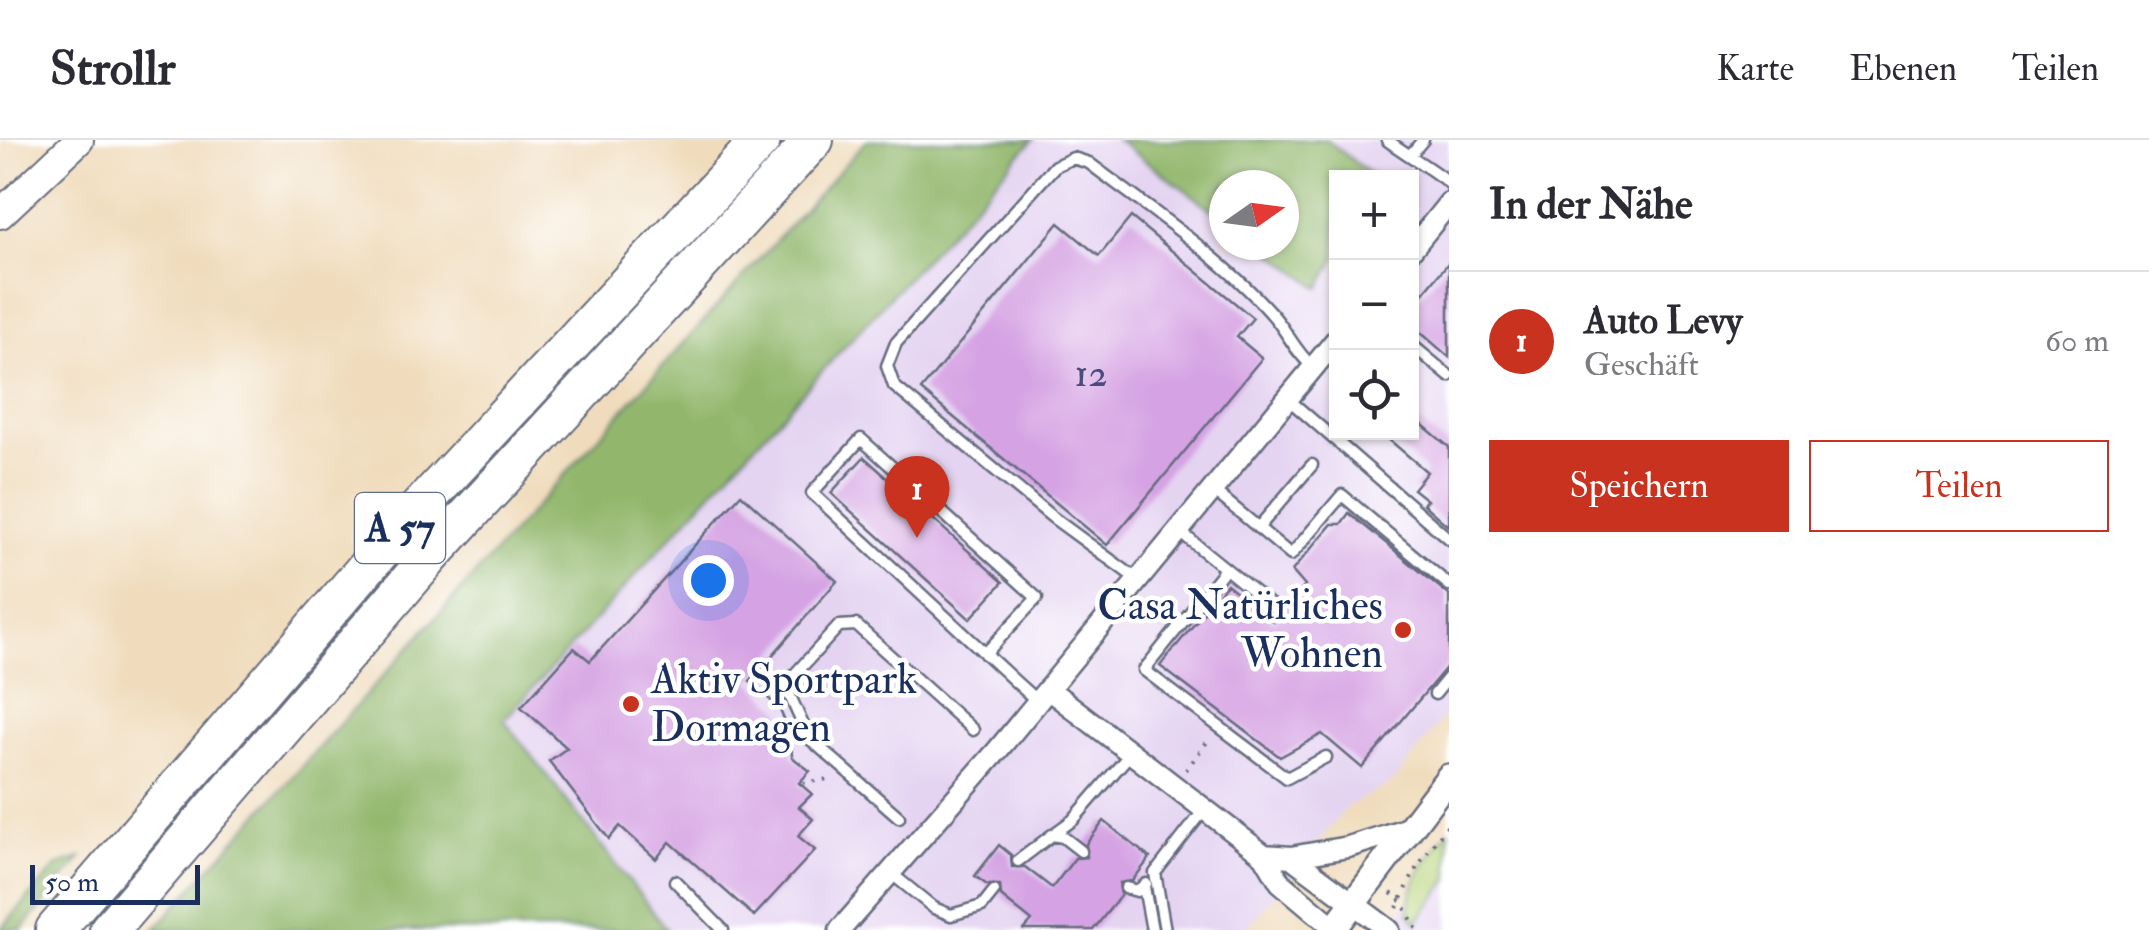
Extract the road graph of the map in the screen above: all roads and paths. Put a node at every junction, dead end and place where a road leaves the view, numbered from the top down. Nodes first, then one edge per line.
1 (79, 140) edge
2 (760, 140) edge
3 (814, 140) edge
4 (1387, 140) edge
5 (1423, 140) edge
6 (1412, 153) junction
7 (1449, 183) edge
8 (1449, 203) edge
9 (0, 214) edge
10 (1419, 240) edge
11 (1329, 349) edge
12 (1419, 350) edge
13 (1314, 368) junction
14 (1449, 376) edge
15 (1288, 399) junction
16 (1312, 465) dead end
17 (1213, 490) junction
18 (1258, 528) junction
19 (1179, 531) junction
20 (1449, 539) edge
21 (1225, 569) junction
22 (1139, 580) junction
23 (1449, 585) edge
24 (1272, 606) dead end
25 (985, 654) junction
26 (1449, 677) edge
27 (1435, 694) dead end
28 (1043, 696) junction
29 (1218, 726) junction
30 (973, 730) dead end
31 (1130, 754) junction
32 (1326, 757) dead end
33 (844, 769) junction
34 (1449, 777) edge
35 (803, 783) dead end
36 (1174, 786) junction
37 (1204, 810) junction
38 (900, 816) dead end
39 (1449, 823) edge
40 (1408, 828) junction
41 (1052, 834) junction
42 (1081, 851) dead end
43 (1264, 856) junction
44 (1291, 857) junction
45 (1018, 861) dead end
46 (1155, 873) junction
47 (892, 874) junction
48 (675, 881) dead end
49 (1144, 887) junction
50 (1126, 888) dead end
51 (994, 891) dead end
52 (1352, 904) junction
53 (1387, 928) edge
54 (1335, 929) edge
55 (54, 930) edge
56 (109, 930) edge
57 (723, 930) edge
58 (840, 930) edge
59 (1152, 930) edge
60 (1165, 930) edge

1 - 9 main road
2 - 55 highway, A 57
3 - 56 highway, A 57
4 - 6 lane
5 - 6 lane
6 - 7 lane
8 - 10 street
11 - 13 street
12 - 14 lane
13 - 15 street
13 - 22 lane
15 - 17 street
15 - 20 lane
16 - 18 lane
17 - 18 lane
17 - 19 street
18 - 23 lane
19 - 21 lane
19 - 22 street
21 - 24 lane
21 - 29 lane
22 - 28 street
25 - 25 lane
25 - 28 lane
26 - 27 lane
28 - 31 street
28 - 47 street
29 - 32 lane
29 - 36 path
30 - 33 lane
31 - 36 street
31 - 41 lane
33 - 35 path
33 - 38 lane
34 - 40 street
36 - 37 street
37 - 43 street
37 - 46 lane
39 - 53 path
40 - 44 street
40 - 52 street
41 - 42 lane
41 - 45 lane
43 - 44 street
43 - 54 street
44 - 52 street
46 - 49 lane
46 - 60 lane
47 - 51 lane
47 - 58 street
48 - 57 lane
49 - 50 lane
49 - 59 lane
52 - 53 street
52 - 54 street

